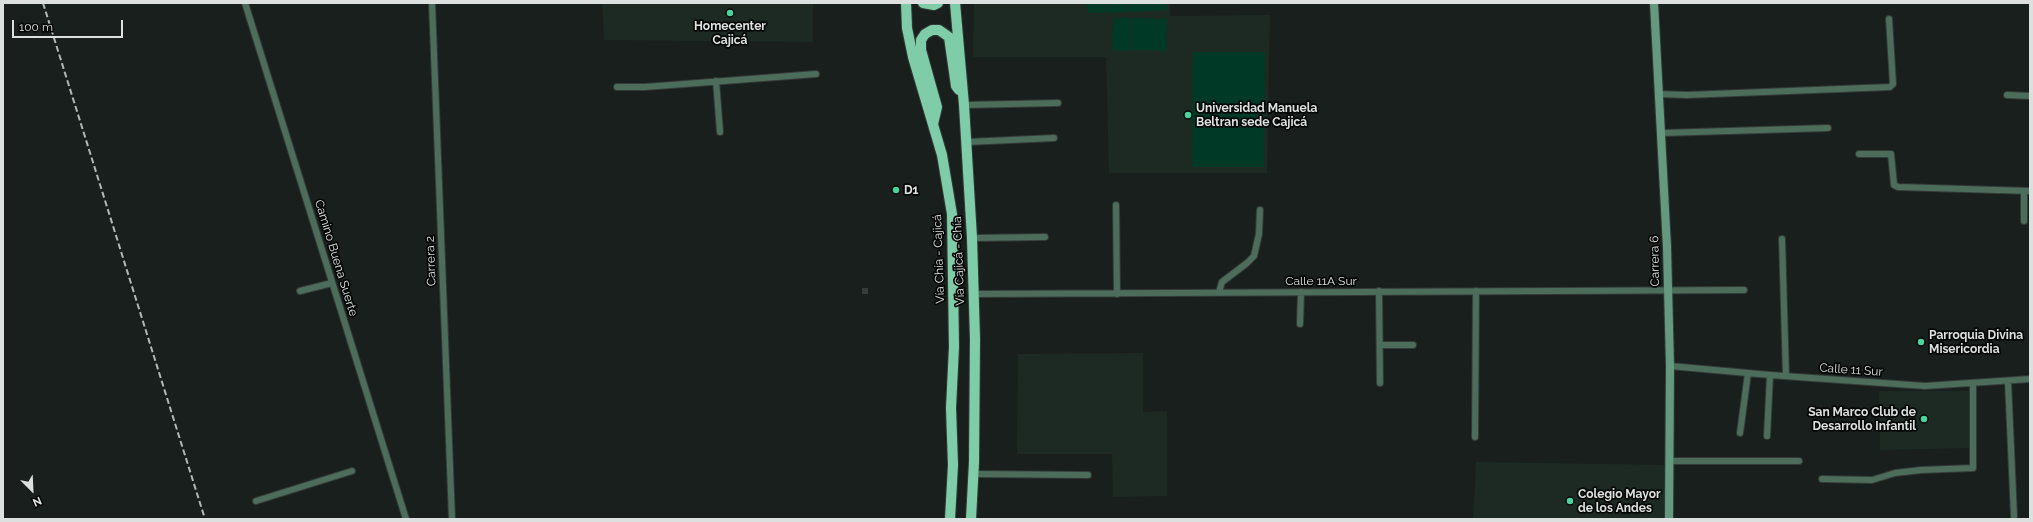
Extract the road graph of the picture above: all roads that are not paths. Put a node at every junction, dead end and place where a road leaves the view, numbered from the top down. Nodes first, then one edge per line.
1 (245, 3) edge
2 (432, 3) edge
3 (906, 3) edge
4 (923, 3) edge
5 (938, 3) edge
6 (955, 3) edge
7 (1654, 3) edge
8 (1889, 19) dead end
9 (816, 74) dead end
10 (716, 81) junction
11 (617, 87) dead end
12 (1658, 94) junction
13 (2007, 95) dead end
14 (2030, 96) edge
15 (964, 100) junction
16 (1058, 103) dead end
17 (933, 126) junction
18 (1828, 128) dead end
19 (720, 132) dead end
20 (1662, 133) junction
21 (1054, 138) dead end
22 (967, 142) junction
23 (1859, 154) dead end
24 (2027, 191) edge
25 (1116, 205) dead end
26 (1260, 210) dead end
27 (2024, 221) dead end
28 (972, 238) junction
29 (1045, 238) dead end
30 (1782, 239) dead end
31 (332, 283) junction
32 (1744, 290) dead end
33 (300, 291) dead end
34 (1379, 291) junction
35 (1476, 291) junction
36 (1668, 291) junction
37 (1219, 292) junction
38 (1301, 292) junction
39 (974, 294) junction
40 (1117, 294) junction
41 (1300, 324) dead end
42 (1380, 345) junction
43 (1412, 345) dead end
44 (1670, 366) junction
45 (1748, 373) junction
46 (1770, 376) junction
47 (1786, 376) junction
48 (2030, 379) edge
49 (2008, 381) junction
50 (1380, 383) dead end
51 (1973, 383) junction
52 (1740, 433) dead end
53 (1767, 436) dead end
54 (1475, 437) dead end
55 (1670, 461) junction
56 (1799, 462) dead end
57 (352, 471) dead end
58 (974, 474) junction
59 (1088, 475) dead end
60 (1822, 479) dead end
61 (256, 501) dead end
62 (2014, 516) dead end
63 (406, 519) edge
64 (452, 519) edge
65 (950, 519) edge
66 (971, 519) edge
67 (1669, 519) edge

1 - 31 street, Camino Buena Suerte
2 - 64 street, Carrera 2
3 - 17 highway, Vía Chía - Cajicá
4 - 5 highway
6 - 15 highway, Vía Cajicá - Chía
7 - 12 main road, Carrera 6
8 - 12 street
9 - 10 street
10 - 11 street
10 - 19 street
12 - 20 main road, Carrera 6
13 - 14 street
15 - 16 street
15 - 17 highway
15 - 22 highway, Vía Cajicá - Chía
17 - 65 highway, Vía Chía - Cajicá
18 - 20 street
20 - 36 main road, Carrera 6
21 - 22 street
22 - 28 highway, Vía Cajicá - Chía
23 - 24 street
24 - 27 street
25 - 40 street
26 - 37 street
28 - 29 street
28 - 39 highway, Vía Cajicá - Chía
30 - 47 street
31 - 33 street
31 - 63 street, Camino Buena Suerte
32 - 36 street, Calle 11A Sur
34 - 35 street, Calle 11A Sur
34 - 38 street, Calle 11A Sur
34 - 42 street
35 - 36 street, Calle 11A Sur
35 - 54 street
36 - 44 main road, Carrera 6
37 - 38 street, Calle 11A Sur
37 - 40 street, Calle 11A Sur
38 - 41 street
39 - 40 street, Calle 11A Sur
39 - 58 highway, Vía Cajicá - Chía
42 - 43 street
42 - 50 street
44 - 45 street, Calle 11 Sur
44 - 55 main road, Carrera 6
45 - 46 street, Calle 11 Sur
45 - 52 street
46 - 47 street, Calle 11 Sur
46 - 53 street
47 - 51 street, Calle 11 Sur
48 - 49 street, Calle 11 Sur
49 - 51 street, Calle 11 Sur
49 - 62 street
51 - 60 street
55 - 56 street
55 - 67 main road, Carrera 6
57 - 61 street
58 - 59 street
58 - 66 highway, Vía Cajicá - Chía

